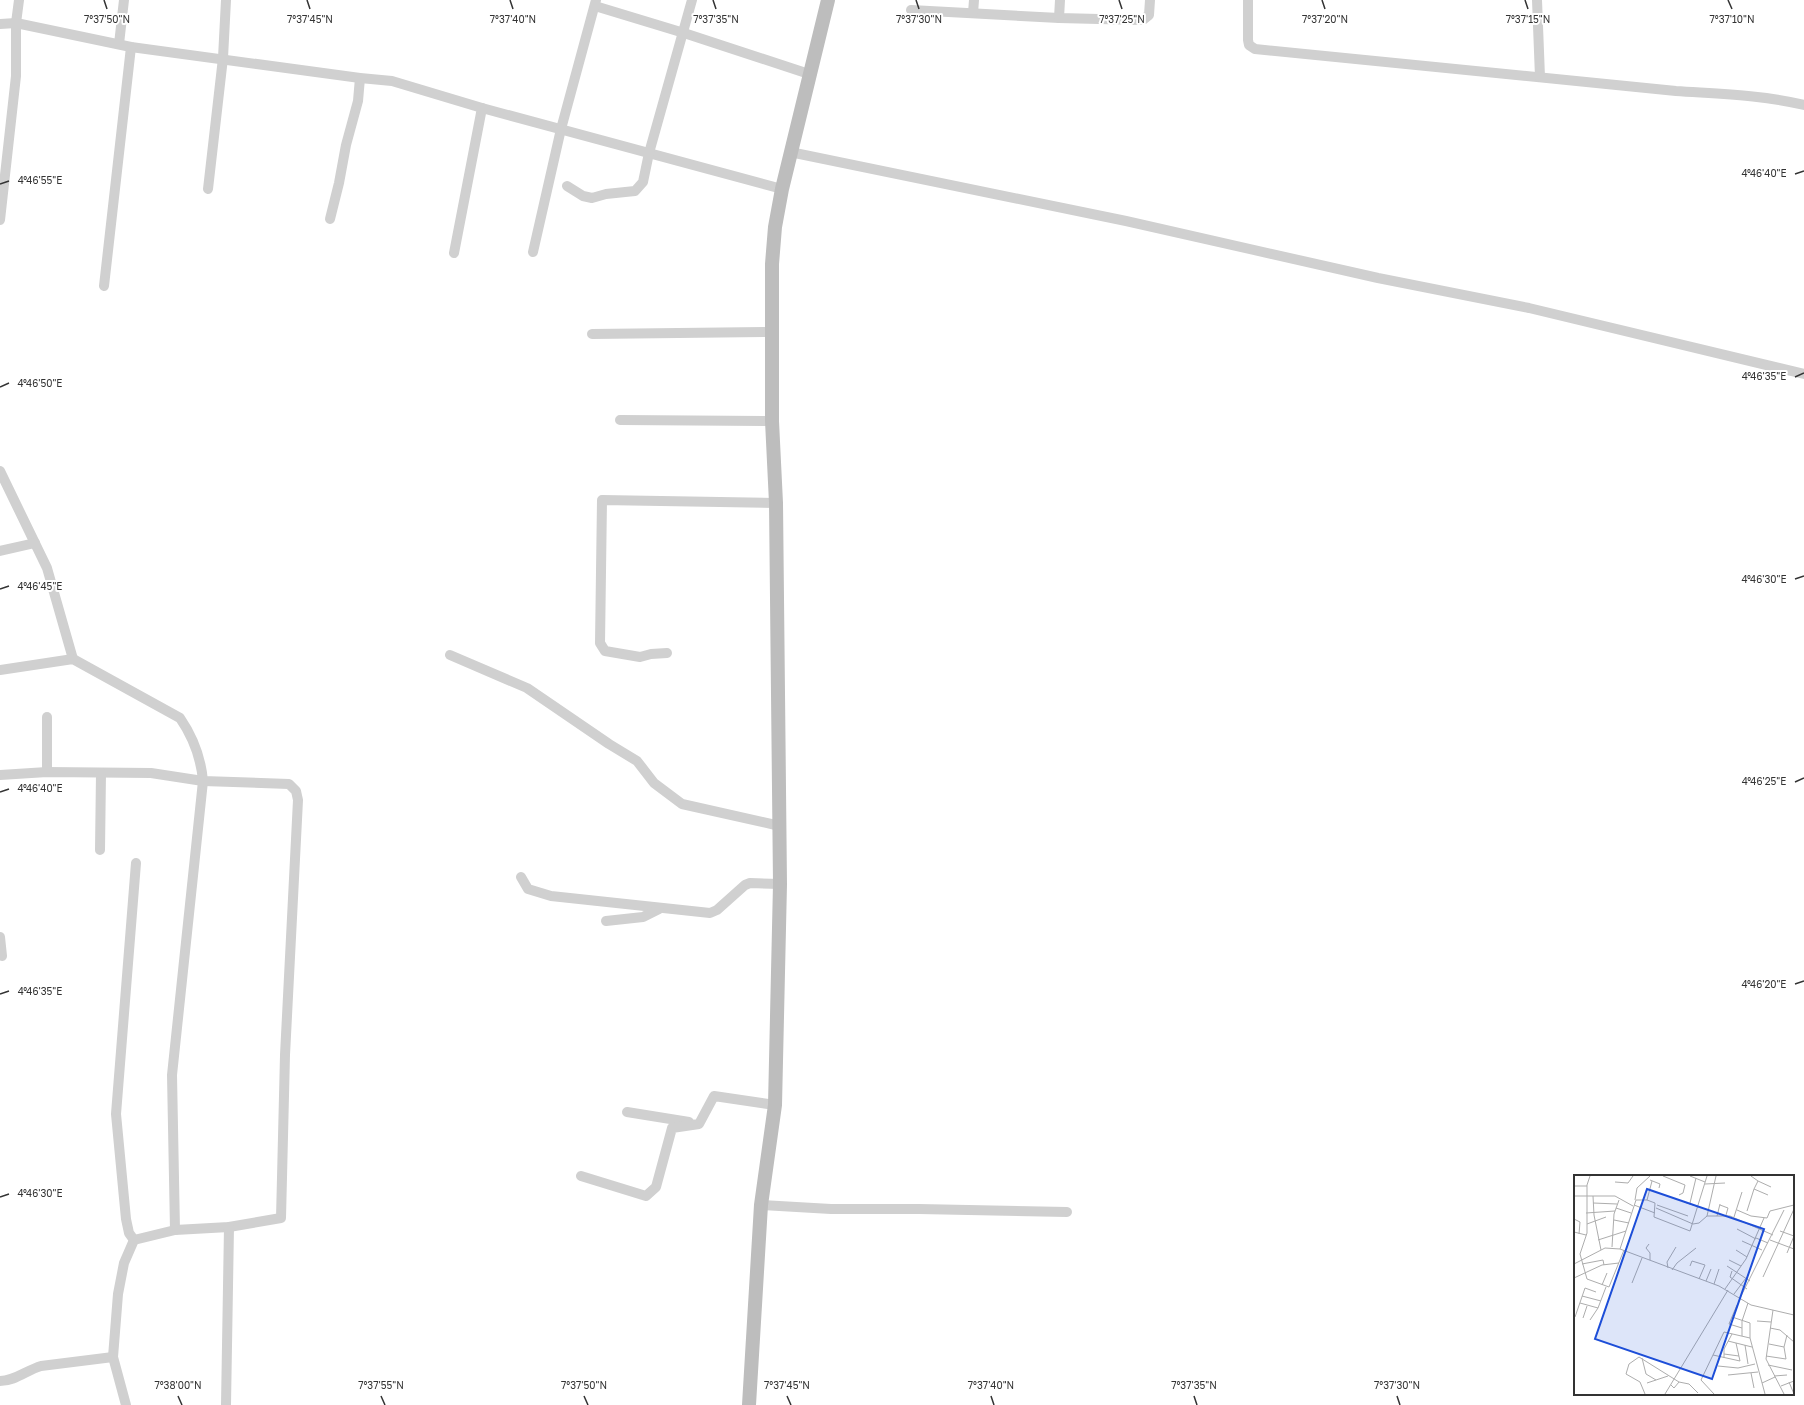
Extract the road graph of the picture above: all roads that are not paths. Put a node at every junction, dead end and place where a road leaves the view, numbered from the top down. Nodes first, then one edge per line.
1 (19, 0) edge
2 (124, 0) edge
3 (226, 0) edge
4 (692, 0) edge
5 (828, 0) edge
6 (974, 0) edge
7 (1060, 0) edge
8 (1150, 0) edge
9 (1248, 0) edge
10 (1537, 0) edge
11 (595, 3) edge
12 (911, 10) dead end
13 (973, 13) junction
14 (1059, 18) junction
15 (0, 24) edge
16 (16, 24) junction
17 (684, 33) junction
18 (119, 44) junction
19 (131, 47) junction
20 (223, 58) junction
21 (809, 74) junction
22 (1540, 77) junction
23 (360, 78) junction
24 (1804, 105) edge
25 (482, 108) junction
26 (561, 129) junction
27 (790, 152) junction
28 (649, 153) junction
29 (568, 186) dead end
30 (208, 189) dead end
31 (782, 189) junction
32 (330, 217) dead end
33 (0, 220) edge
34 (533, 252) dead end
35 (454, 253) dead end
36 (104, 286) dead end
37 (772, 332) junction
38 (592, 334) dead end
39 (1804, 374) edge
40 (620, 420) dead end
41 (772, 421) junction
42 (0, 470) edge
43 (776, 503) junction
44 (35, 543) junction
45 (0, 551) edge
46 (667, 653) dead end
47 (450, 655) dead end
48 (73, 659) junction
49 (0, 670) edge
50 (47, 717) dead end
51 (47, 772) junction
52 (101, 773) junction
53 (0, 775) edge
54 (203, 781) junction
55 (780, 826) junction
56 (100, 850) dead end
57 (136, 863) dead end
58 (521, 876) dead end
59 (780, 884) junction
60 (660, 908) junction
61 (606, 921) dead end
62 (0, 937) edge
63 (2, 956) dead end
64 (776, 1105) junction
65 (627, 1112) dead end
66 (699, 1124) junction
67 (581, 1176) dead end
68 (761, 1204) junction
69 (1067, 1212) dead end
70 (229, 1227) junction
71 (175, 1230) junction
72 (134, 1240) junction
73 (113, 1357) junction
74 (0, 1380) edge
75 (126, 1405) edge
76 (226, 1405) edge
77 (749, 1405) edge

1 - 16 street
2 - 18 street
3 - 20 street
4 - 17 street
5 - 21 main road
6 - 13 street
7 - 14 street
8 - 14 street
9 - 22 street
10 - 22 street
11 - 17 street
11 - 26 street
12 - 13 street
13 - 14 street
15 - 16 street
16 - 18 street
16 - 33 street
17 - 21 street
17 - 28 street
18 - 19 street
19 - 20 street
19 - 36 street
20 - 23 street
20 - 30 street
21 - 27 main road
22 - 24 street
23 - 25 street
23 - 32 street
25 - 26 street
25 - 35 street
26 - 28 street
26 - 34 street
27 - 31 main road
27 - 39 street
28 - 29 street
28 - 31 street
31 - 37 main road
37 - 38 street
37 - 41 main road
40 - 41 street
41 - 43 main road
42 - 44 street
43 - 46 street
43 - 55 main road
44 - 45 street
44 - 48 street
47 - 55 street
48 - 49 street
48 - 54 street
50 - 51 street
51 - 52 street
51 - 53 street
52 - 54 street
52 - 56 street
54 - 70 street
54 - 71 street
55 - 59 main road
57 - 72 street
58 - 60 street
59 - 60 street
59 - 64 main road
60 - 61 street
62 - 63 street
64 - 66 street
64 - 68 main road
65 - 66 street
66 - 67 street
68 - 69 street
68 - 77 main road
70 - 71 street
70 - 76 street
71 - 72 street
72 - 73 street
73 - 74 street
73 - 75 street

